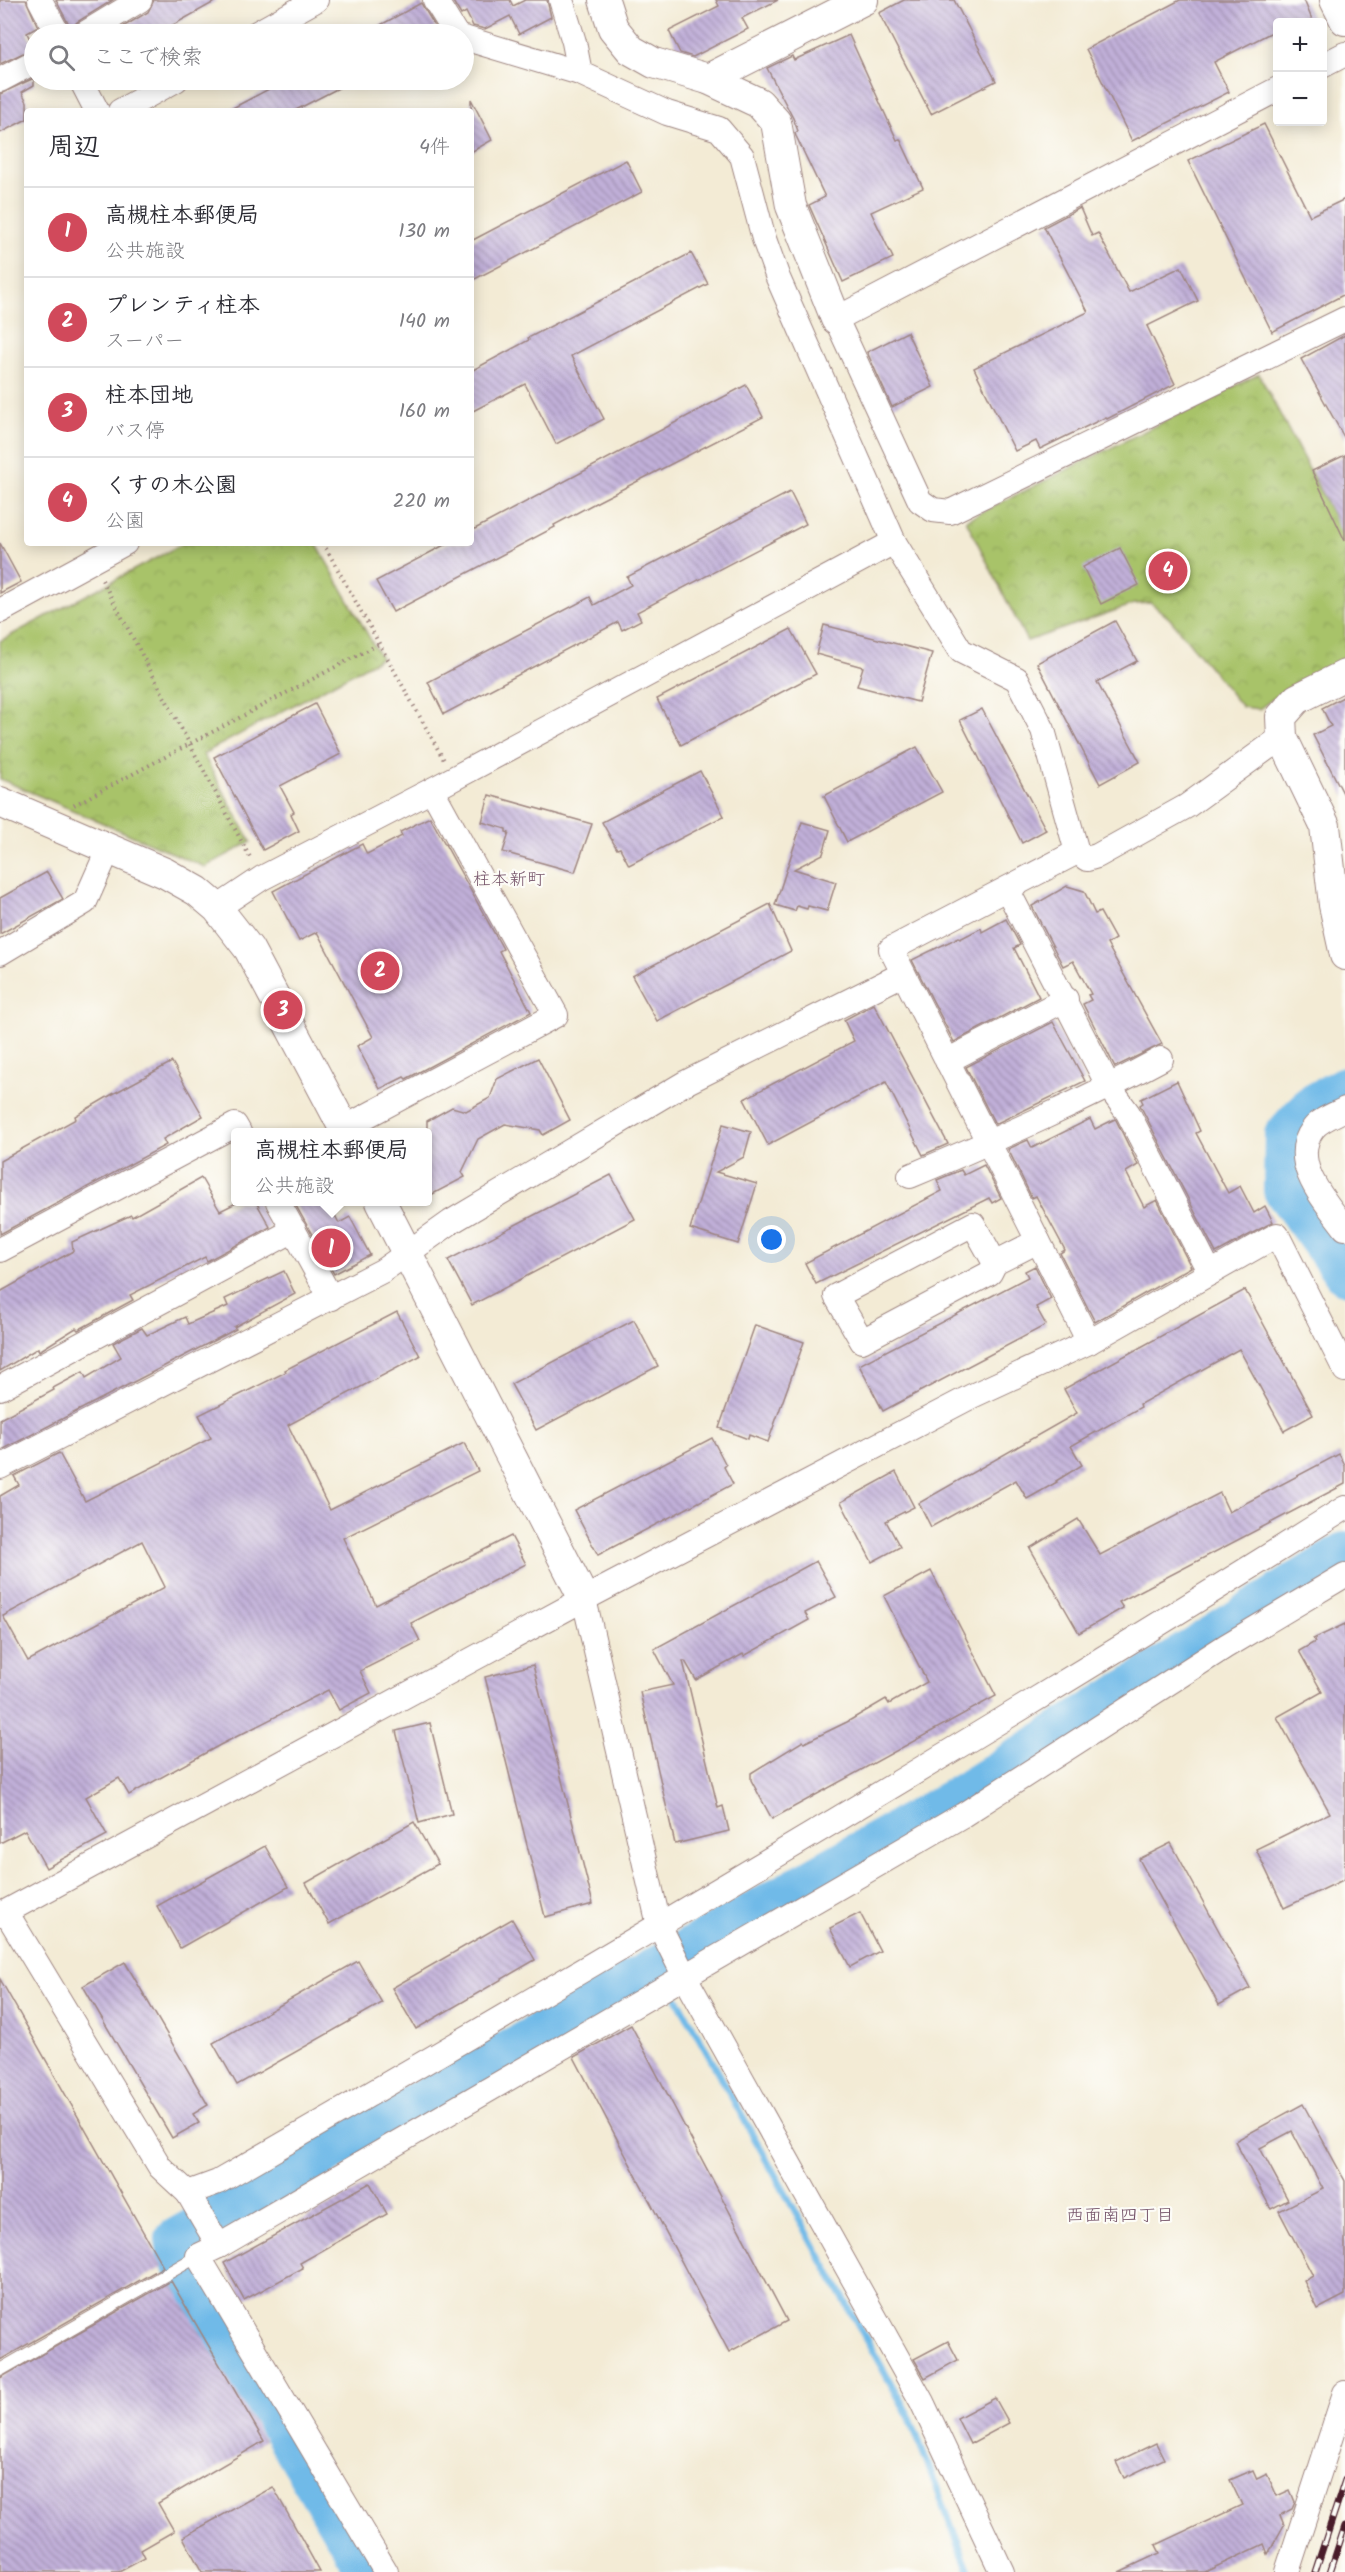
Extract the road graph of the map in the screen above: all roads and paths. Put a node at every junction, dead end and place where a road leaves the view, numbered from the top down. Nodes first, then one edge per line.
1 (40, 0) edge
2 (140, 0) edge
3 (316, 0) edge
4 (435, 0) edge
5 (561, 0) edge
6 (604, 0) edge
7 (863, 0) edge
8 (1335, 0) edge
9 (1345, 20) edge
10 (53, 24) edge
11 (100, 24) edge
12 (273, 24) edge
13 (450, 24) edge
14 (474, 41) edge
15 (1345, 54) edge
16 (1327, 64) edge
17 (24, 67) edge
18 (580, 73) junction
19 (708, 79) junction
20 (0, 80) edge
21 (86, 90) edge
22 (158, 90) edge
23 (1273, 92) edge
24 (95, 108) edge
25 (125, 108) edge
26 (836, 319) junction
27 (1345, 319) edge
28 (894, 542) junction
29 (120, 546) edge
30 (325, 546) edge
31 (92, 561) junction
32 (0, 611) edge
33 (379, 644) junction
34 (1345, 675) edge
35 (1282, 737) junction
36 (189, 745) junction
37 (455, 778) junction
38 (432, 790) junction
39 (0, 802) edge
40 (45, 821) junction
41 (109, 848) junction
42 (1077, 852) junction
43 (262, 878) junction
44 (1007, 889) junction
45 (217, 908) junction
46 (0, 953) edge
47 (1345, 955) edge
48 (903, 974) junction
49 (1066, 999) junction
50 (1161, 1059) dead end
51 (947, 1061) junction
52 (1109, 1087) junction
53 (1345, 1109) edge
54 (237, 1128) edge
55 (344, 1128) edge
56 (349, 1128) edge
57 (989, 1143) junction
58 (910, 1176) dead end
59 (280, 1206) edge
60 (383, 1206) edge
61 (1345, 1228) edge
62 (294, 1230) junction
63 (1038, 1241) junction
64 (0, 1250) edge
65 (406, 1252) junction
66 (995, 1263) junction
67 (1210, 1273) junction
68 (331, 1298) junction
69 (1089, 1342) junction
70 (1345, 1370) edge
71 (0, 1388) edge
72 (0, 1467) edge
73 (1345, 1508) edge
74 (1345, 1575) edge
75 (584, 1599) junction
76 (3, 1914) edge
77 (659, 1925) junction
78 (685, 1977) junction
79 (188, 2193) junction
80 (208, 2251) junction
81 (0, 2370) edge
82 (1345, 2392) edge
83 (386, 2572) edge
84 (1002, 2572) edge
85 (1287, 2572) edge

1 - 10 street
2 - 11 street
3 - 12 street
4 - 13 street
5 - 18 street
6 - 19 street
7 - 19 street
8 - 9 street
14 - 18 street
15 - 16 street
17 - 20 street
18 - 28 street
19 - 26 street
21 - 24 street
22 - 25 street
23 - 26 street
26 - 27 street
28 - 37 street
28 - 42 street
29 - 31 street
30 - 33 path
31 - 32 street
31 - 36 path
33 - 36 path
33 - 37 path
34 - 35 street
35 - 42 street
35 - 47 street
36 - 40 path
36 - 43 path
37 - 38 street
38 - 43 street
38 - 56 street
39 - 40 street
40 - 41 street
41 - 45 street
41 - 46 street
42 - 44 street
43 - 45 street
44 - 48 street
44 - 49 street
45 - 55 street
48 - 51 street
48 - 65 street
49 - 51 street
49 - 52 street
50 - 52 street
51 - 57 street
52 - 57 street
52 - 67 street
53 - 61 street
54 - 64 street
57 - 58 street
57 - 63 street
59 - 62 street
60 - 65 street
62 - 68 street
62 - 71 street
63 - 66 street
63 - 69 street
65 - 68 street
65 - 75 street
66 - 66 street
67 - 69 street
67 - 70 street
68 - 72 street
69 - 75 street
73 - 77 street
74 - 78 street
75 - 76 street
75 - 77 street
76 - 79 street
77 - 78 street
77 - 79 street
78 - 80 street
78 - 84 street
79 - 80 street
80 - 81 lane
80 - 83 street
82 - 85 street

